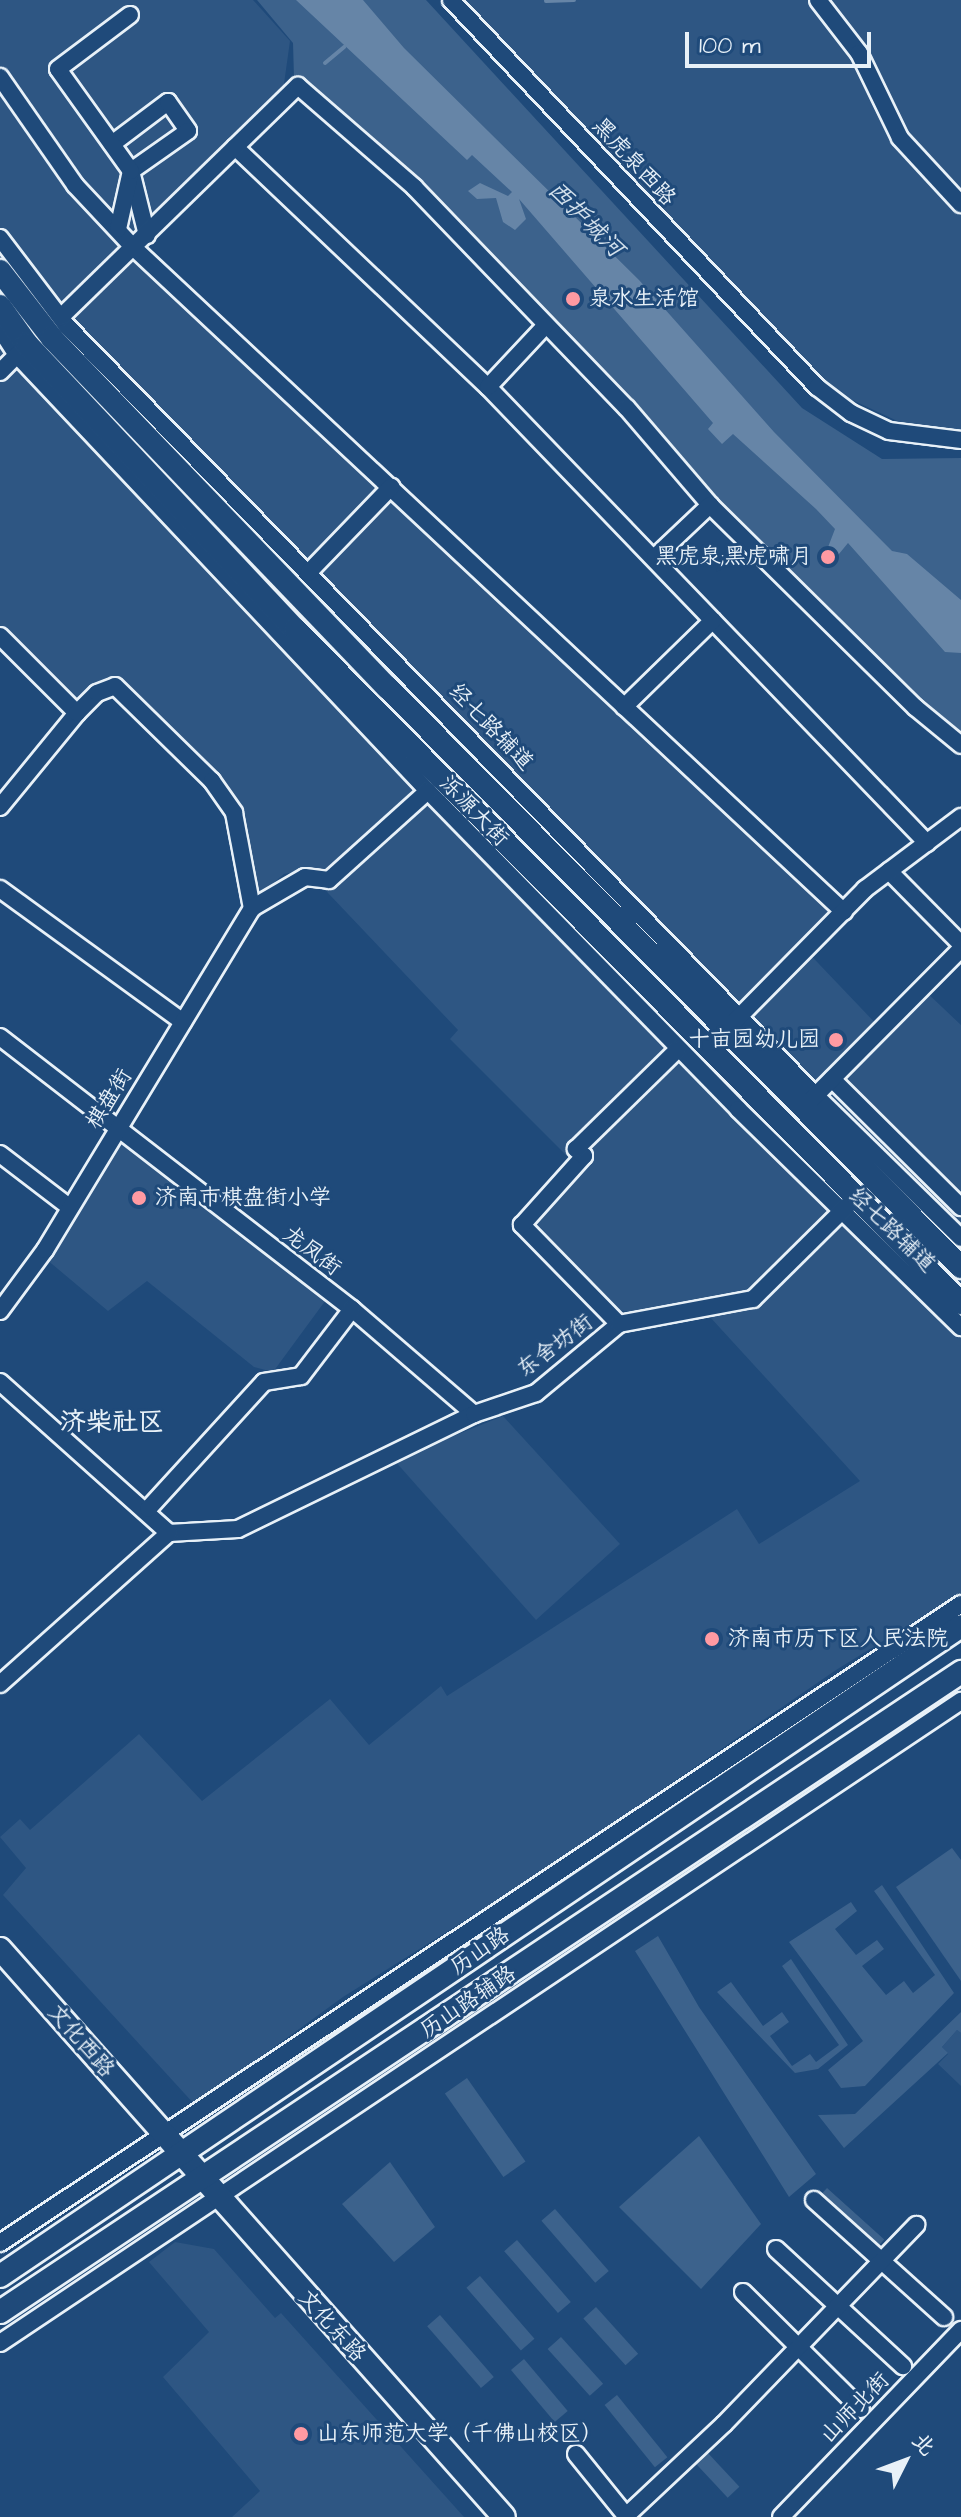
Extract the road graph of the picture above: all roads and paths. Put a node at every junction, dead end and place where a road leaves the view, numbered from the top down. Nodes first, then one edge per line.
1 (451, 0) edge
2 (818, 0) edge
3 (130, 15) dead end
4 (0, 77) edge
5 (112, 144) junction
6 (235, 147) junction
7 (131, 171) junction
8 (961, 204) edge
9 (118, 229) junction
10 (147, 235) junction
11 (0, 238) edge
12 (134, 248) junction
13 (0, 271) edge
14 (0, 306) edge
15 (61, 317) junction
16 (545, 326) junction
17 (0, 329) edge
18 (22, 349) junction
19 (0, 372) edge
20 (488, 387) junction
21 (961, 440) edge
22 (391, 487) junction
23 (710, 505) junction
24 (655, 557) junction
25 (308, 573) junction
26 (713, 620) junction
27 (0, 636) edge
28 (624, 707) junction
29 (77, 713) junction
30 (961, 745) edge
31 (428, 791) junction
32 (0, 807) edge
33 (961, 817) edge
34 (927, 843) junction
35 (889, 871) junction
36 (0, 889) edge
37 (252, 908) junction
38 (844, 912) junction
39 (961, 946) edge
40 (741, 1015) junction
41 (183, 1022) junction
42 (725, 1031) junction
43 (0, 1037) edge
44 (678, 1049) junction
45 (832, 1079) junction
46 (809, 1102) junction
47 (116, 1131) junction
48 (0, 1154) edge
49 (848, 1205) junction
50 (68, 1206) junction
51 (961, 1207) edge
52 (961, 1238) edge
53 (961, 1267) edge
54 (961, 1303) edge
55 (352, 1309) junction
56 (0, 1311) edge
57 (619, 1324) junction
58 (961, 1327) edge
59 (0, 1382) edge
60 (474, 1414) junction
61 (148, 1509) junction
62 (169, 1533) junction
63 (961, 1604) edge
64 (961, 1626) edge
65 (961, 1672) edge
66 (0, 1684) edge
67 (961, 1701) edge
68 (0, 1949) edge
69 (163, 2133) junction
70 (182, 2154) junction
71 (208, 2187) junction
72 (814, 2200) dead end
73 (916, 2225) dead end
74 (0, 2243) edge
75 (776, 2249) dead end
76 (882, 2260) junction
77 (0, 2276) edge
78 (743, 2292) dead end
79 (839, 2306) junction
80 (0, 2312) edge
81 (944, 2317) dead end
82 (961, 2330) edge
83 (0, 2343) edge
84 (798, 2348) junction
85 (903, 2366) dead end
86 (861, 2409) dead end
87 (576, 2454) dead end
88 (504, 2517) edge
89 (626, 2517) edge
90 (781, 2517) edge

1 - 21 street, 黑虎泉西路
2 - 8 street
3 - 5 street
4 - 9 street
5 - 7 street
5 - 7 street
6 - 10 street
6 - 16 street
6 - 20 street
7 - 9 street
7 - 10 street
9 - 12 street
10 - 12 street
11 - 15 street, 经七路辅道
12 - 15 street
12 - 22 street
13 - 42 main road, 泺源大街
14 - 18 main road, 泺源大街
15 - 25 street, 经七路辅道
16 - 20 street
16 - 23 street
17 - 18 street, 经七路辅道
18 - 19 street
18 - 31 street, 经七路辅道
18 - 49 main road, 泺源大街
20 - 24 street
22 - 25 street
22 - 28 street
23 - 24 street
23 - 30 street
24 - 26 street
25 - 40 street, 经七路辅道
26 - 28 street
26 - 34 street
27 - 29 street
28 - 38 street
29 - 32 street
29 - 37 street
31 - 37 street
31 - 44 street, 经七路辅道
33 - 34 street
34 - 35 street
35 - 38 street
35 - 39 street
36 - 41 street
37 - 41 street, 棋盘街
38 - 40 street
39 - 45 street
40 - 42 street
40 - 46 street, 经七路辅道
41 - 47 street, 棋盘街
42 - 46 main road, 泺源大街
43 - 47 street, 龙凤街
44 - 49 street, 经七路辅道
44 - 57 street
45 - 46 street
45 - 51 street
46 - 52 street, 经七路辅道
46 - 53 main road, 泺源大街
47 - 50 street, 棋盘街
47 - 55 street, 龙凤街
48 - 50 street
49 - 54 main road, 泺源大街
49 - 57 street, 东舍坊街
49 - 58 street, 经七路辅道
50 - 56 street, 棋盘街
55 - 60 street, 龙凤街
55 - 61 street
57 - 60 street, 东舍坊街
59 - 61 street
60 - 62 street, 东舍坊街
61 - 62 street
62 - 66 street
63 - 69 street
64 - 70 main road, 历山路
65 - 71 main road, 历山路
67 - 71 street, 历山路辅路
68 - 69 main road, 文化西路
69 - 70 main road, 文化东路
69 - 74 street
70 - 71 main road, 文化东路
70 - 77 main road, 历山路
71 - 80 main road, 历山路
71 - 83 street, 历山路辅路
71 - 88 main road, 文化东路
72 - 76 street
73 - 76 street
75 - 79 street
76 - 79 street
76 - 81 street
78 - 84 street
79 - 84 street
79 - 85 street
82 - 90 street, 山师北街
84 - 86 street
84 - 89 street
87 - 89 street

